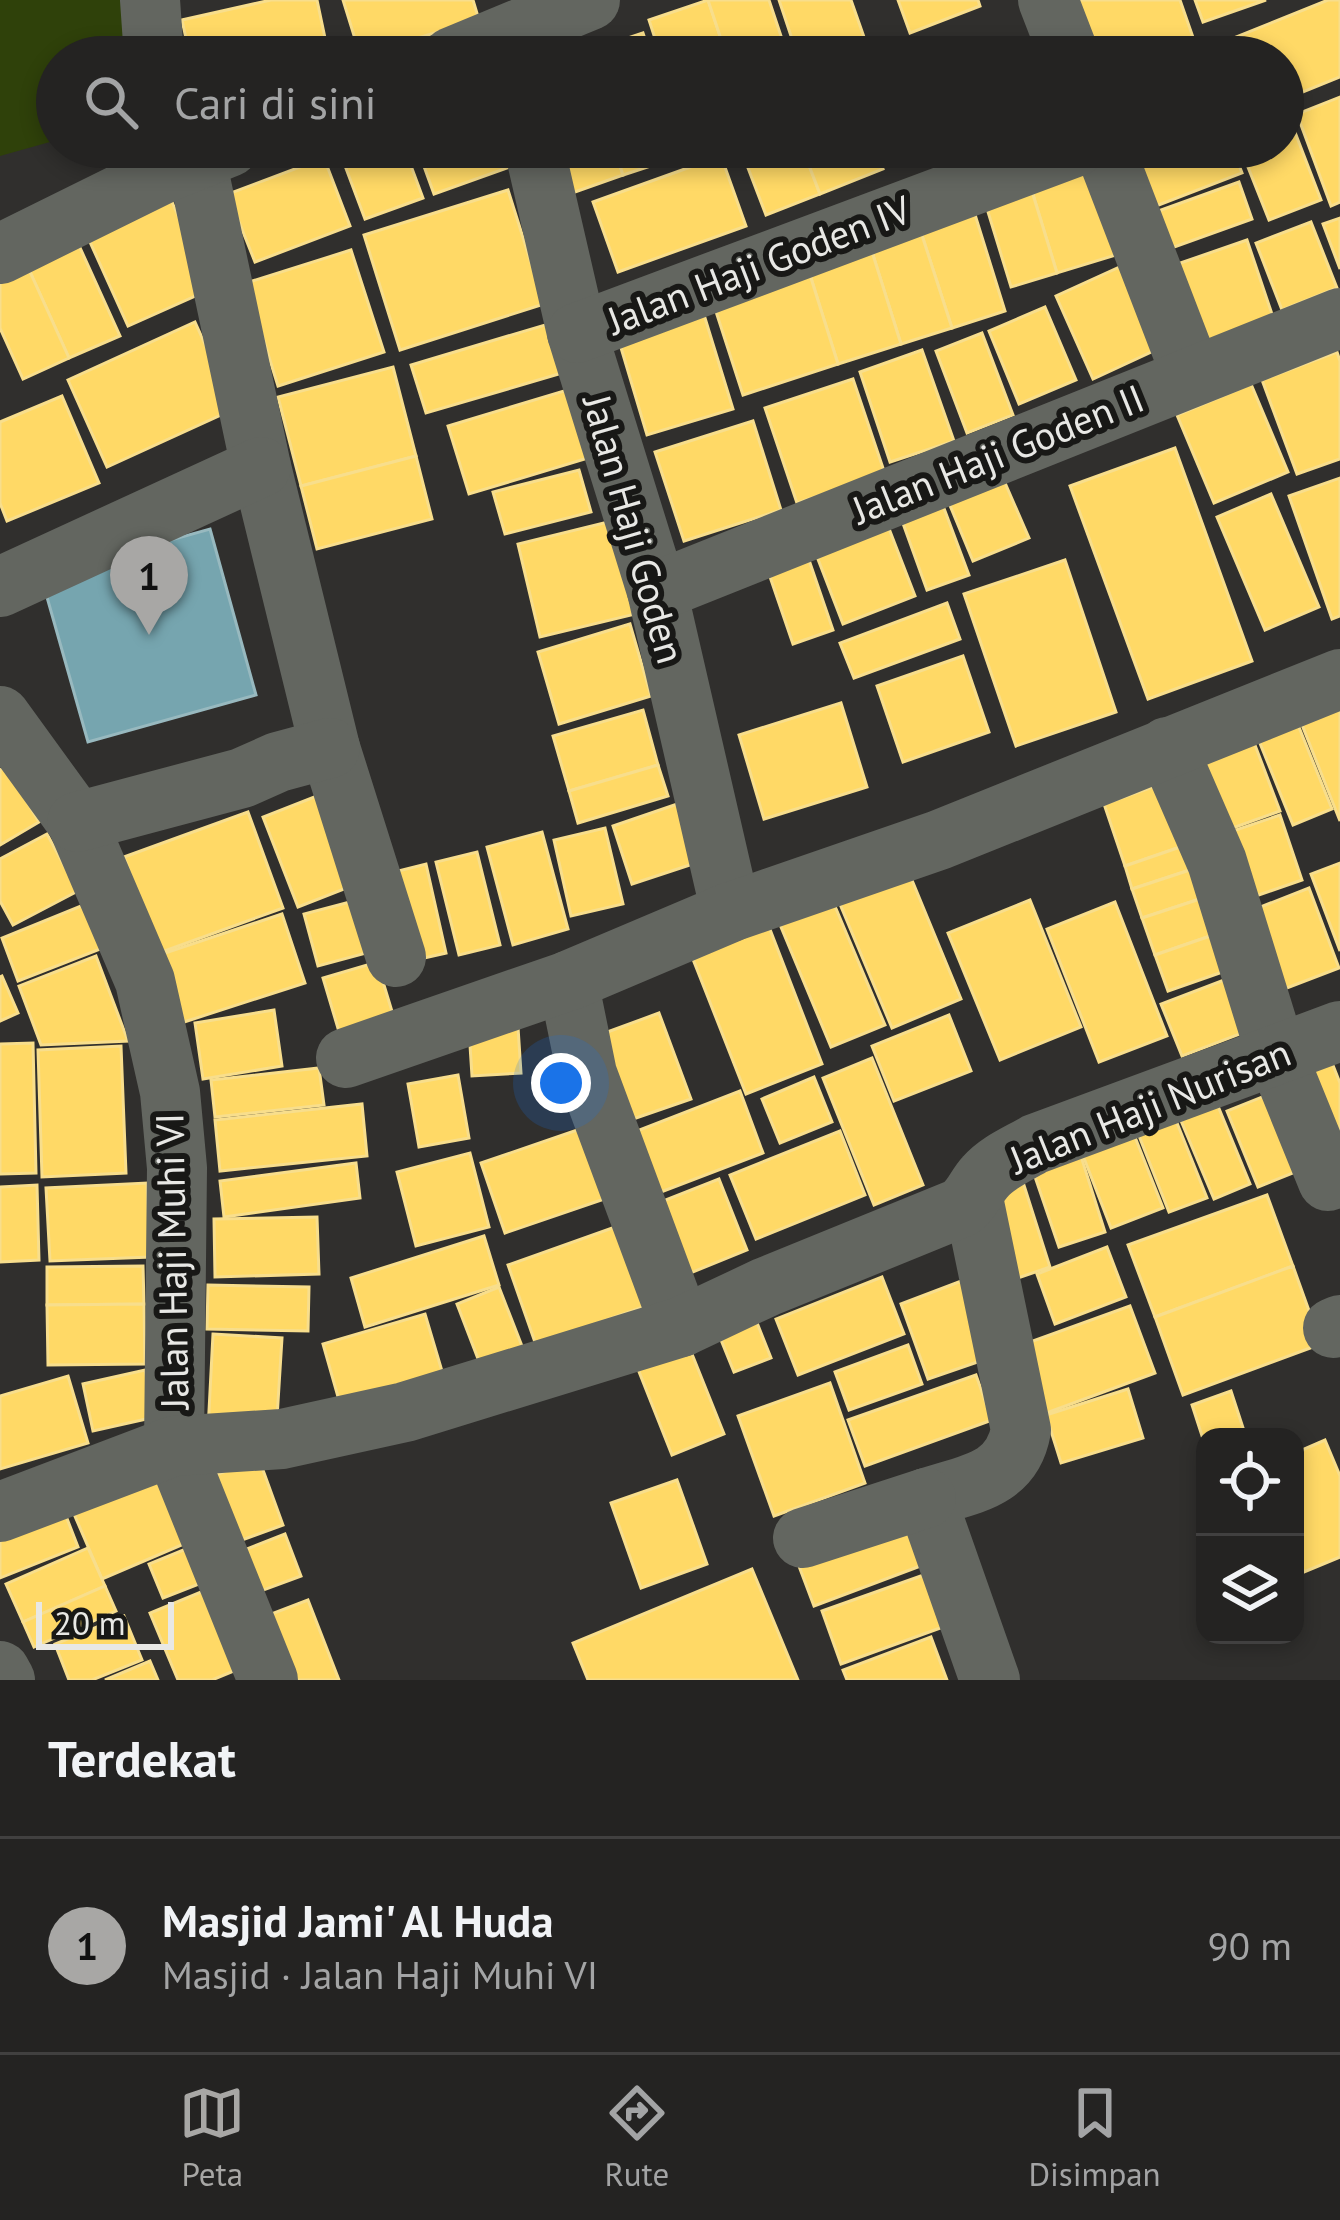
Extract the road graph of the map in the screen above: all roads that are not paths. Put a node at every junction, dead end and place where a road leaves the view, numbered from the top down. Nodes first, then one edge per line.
1 (150, 0) edge
2 (590, 0) edge
3 (1048, 0) edge
4 (508, 30) edge
5 (153, 36) edge
6 (1062, 36) edge
7 (166, 168) edge
8 (190, 168) edge
9 (539, 168) edge
10 (1020, 168) edge
11 (1112, 168) edge
12 (0, 254) edge
13 (1340, 318) edge
14 (577, 333) junction
15 (1192, 376) junction
16 (261, 467) junction
17 (0, 587) edge
18 (657, 591) junction
19 (1340, 679) edge
20 (0, 716) edge
21 (1167, 747) junction
22 (330, 748) junction
23 (77, 822) junction
24 (731, 912) junction
25 (396, 957) dead end
26 (568, 981) junction
27 (1340, 1031) edge
28 (1276, 1053) junction
29 (346, 1058) dead end
30 (1328, 1181) dead end
31 (973, 1198) junction
32 (681, 1327) junction
33 (174, 1446) junction
34 (926, 1498) junction
35 (0, 1512) edge
36 (803, 1538) dead end
37 (0, 1671) edge
38 (5, 1680) edge
39 (268, 1680) edge
40 (990, 1680) edge

1 - 5 street
2 - 4 street
3 - 6 street
7 - 12 street
8 - 16 street
9 - 14 street, Jalan Haji Goden
10 - 14 street, Jalan Haji Goden IV
11 - 15 street
13 - 15 street, Jalan Haji Goden II
14 - 18 street, Jalan Haji Goden
15 - 18 street, Jalan Haji Goden II
16 - 17 street
16 - 22 street
18 - 24 street, Jalan Haji Goden
19 - 21 street
20 - 23 street, Jalan Haji Muhi VI
21 - 24 street
21 - 28 street
22 - 23 street
22 - 25 street
23 - 33 street, Jalan Haji Muhi VI
24 - 26 street
26 - 29 street
26 - 32 street
27 - 28 street, Jalan Haji Nurisan
28 - 30 street
28 - 31 street, Jalan Haji Nurisan
31 - 32 street, Jalan Haji Nurisan
31 - 34 street
32 - 33 street, Jalan Haji Nurisan
33 - 35 street, Jalan Haji Muhi VI
33 - 39 street
34 - 36 street
34 - 40 street
37 - 38 street

